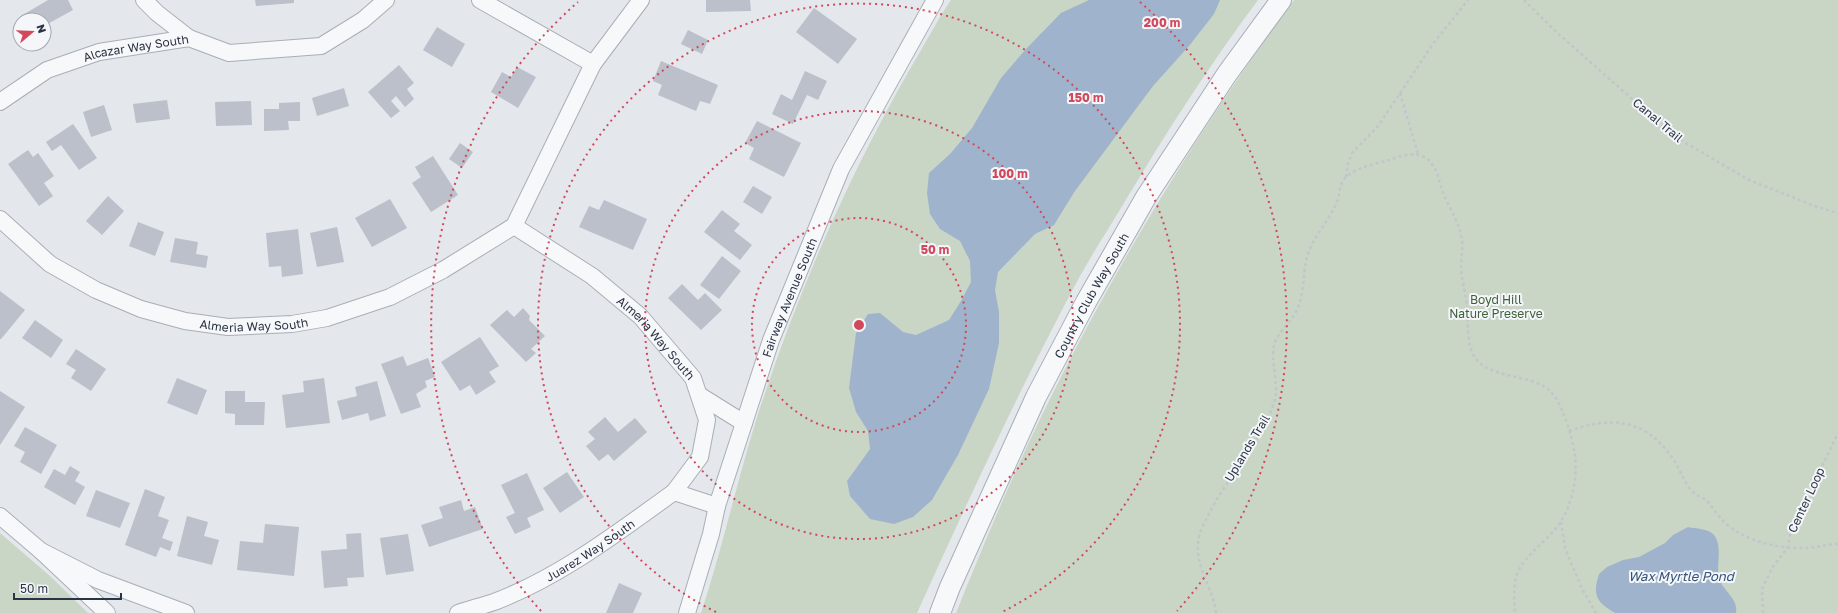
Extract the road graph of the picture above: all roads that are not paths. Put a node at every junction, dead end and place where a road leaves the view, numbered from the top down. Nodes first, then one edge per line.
1 (144, 0) edge
2 (386, 0) edge
3 (480, 0) edge
4 (641, 0) edge
5 (1281, 0) edge
6 (931, 1) edge
7 (188, 38) junction
8 (593, 64) junction
9 (0, 102) edge
10 (0, 219) edge
11 (514, 226) junction
12 (699, 395) junction
13 (744, 423) junction
14 (674, 492) junction
15 (717, 506) junction
16 (0, 516) edge
17 (41, 551) junction
18 (107, 613) edge
19 (186, 613) edge
20 (458, 613) edge
21 (687, 613) edge
22 (940, 613) edge

1 - 7 street
2 - 7 street, Alcazar Way South
3 - 8 street
4 - 8 street
5 - 22 street, Country Club Way South
6 - 13 street, Fairway Avenue South
7 - 9 street, Alcazar Way South
8 - 11 street
10 - 11 street, Almeria Way South
11 - 12 street, Almeria Way South
12 - 13 street
12 - 14 street, Almeria Way South
13 - 15 street, Fairway Avenue South
14 - 15 street
14 - 20 street, Juarez Way South
15 - 21 street, Fairway Avenue South
16 - 17 street
17 - 18 street
17 - 19 street

